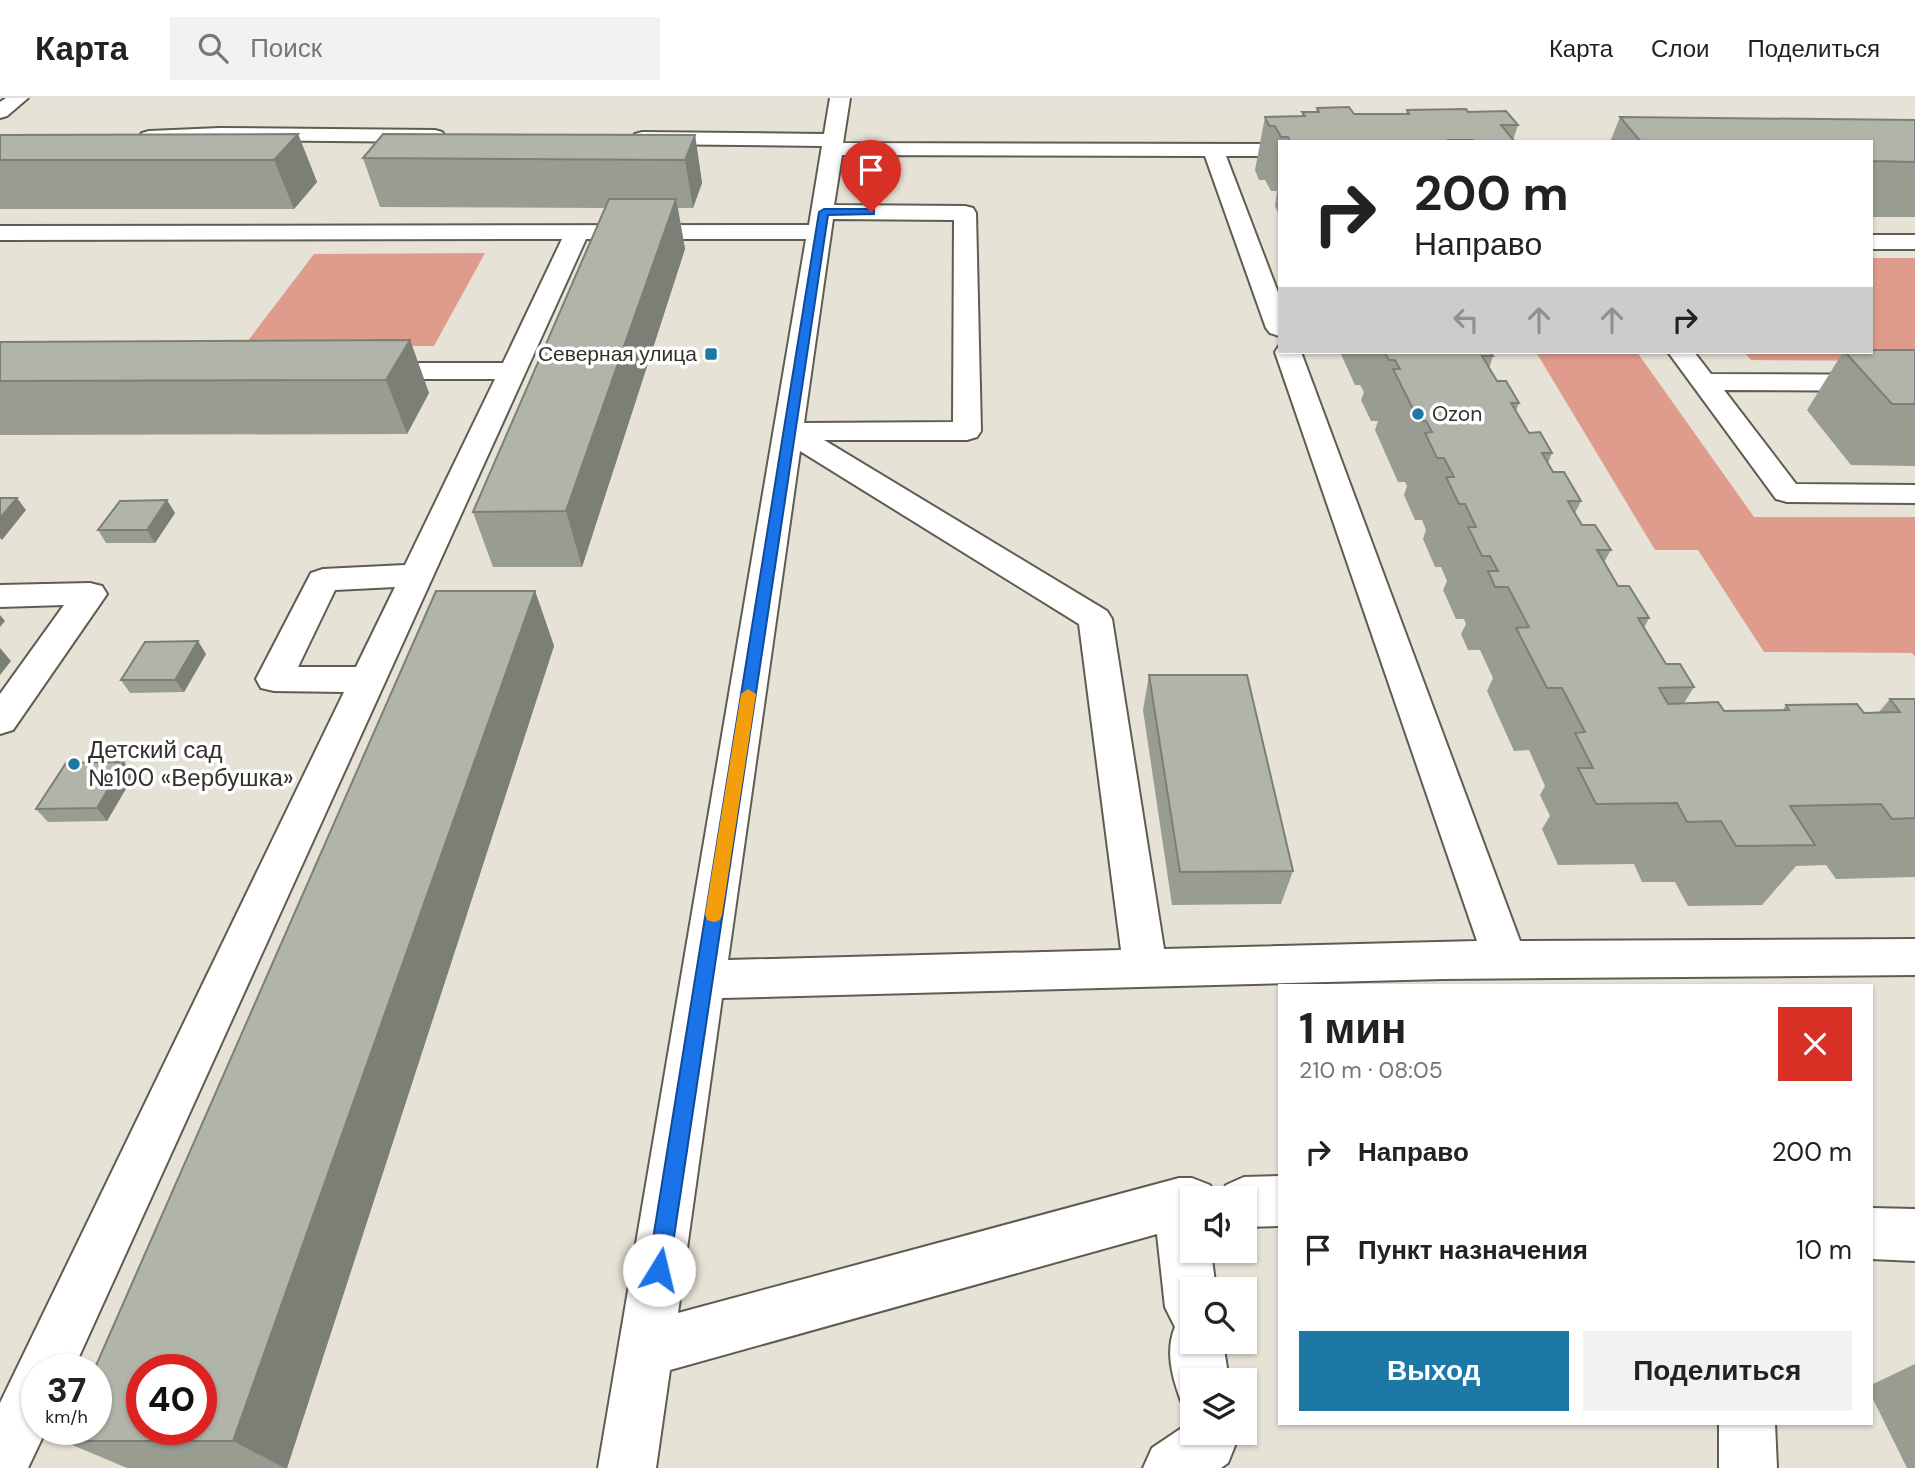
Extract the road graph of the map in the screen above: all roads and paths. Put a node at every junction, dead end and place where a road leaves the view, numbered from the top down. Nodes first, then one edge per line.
1 (18, 98) edge
2 (840, 98) edge
3 (0, 112) edge
4 (312, 135) junction
5 (451, 136) edge
6 (619, 137) edge
7 (126, 138) edge
8 (834, 145) junction
9 (1213, 150) junction
10 (1278, 150) edge
11 (296, 152) dead end
12 (822, 222) junction
13 (0, 233) edge
14 (577, 233) junction
15 (1873, 242) edge
16 (1915, 242) edge
17 (1278, 325) edge
18 (1289, 354) edge
19 (1683, 354) edge
20 (346, 371) edge
21 (513, 371) junction
22 (1705, 382) junction
23 (1915, 383) edge
24 (790, 432) junction
25 (1915, 494) edge
26 (417, 575) junction
27 (0, 596) edge
28 (368, 680) junction
29 (0, 721) edge
30 (1915, 957) edge
31 (1505, 960) junction
32 (1145, 968) junction
33 (704, 980) junction
34 (1278, 1201) edge
35 (1257, 1202) edge
36 (1180, 1204) edge
37 (1873, 1234) edge
38 (1915, 1235) edge
39 (646, 1349) junction
40 (52, 1354) edge
41 (21, 1421) edge
42 (1747, 1425) edge
43 (0, 1465) edge
44 (627, 1468) edge
45 (1748, 1468) edge

1 - 3 street
2 - 8 street
4 - 5 street
4 - 7 street
4 - 11 street
6 - 8 street
8 - 9 street
8 - 12 street
9 - 10 street
9 - 17 street
12 - 14 street
12 - 24 street
12 - 24 street
13 - 14 street
14 - 21 street
15 - 16 street
18 - 31 street
19 - 22 street
20 - 21 street
21 - 26 street
22 - 23 street
22 - 25 street
24 - 32 street
24 - 33 street
26 - 28 street
26 - 28 street
27 - 29 street
28 - 40 street
30 - 31 street
31 - 32 street
32 - 33 street
33 - 39 street
34 - 35 street
36 - 39 street
37 - 38 street
39 - 44 street
41 - 43 street
42 - 45 street

